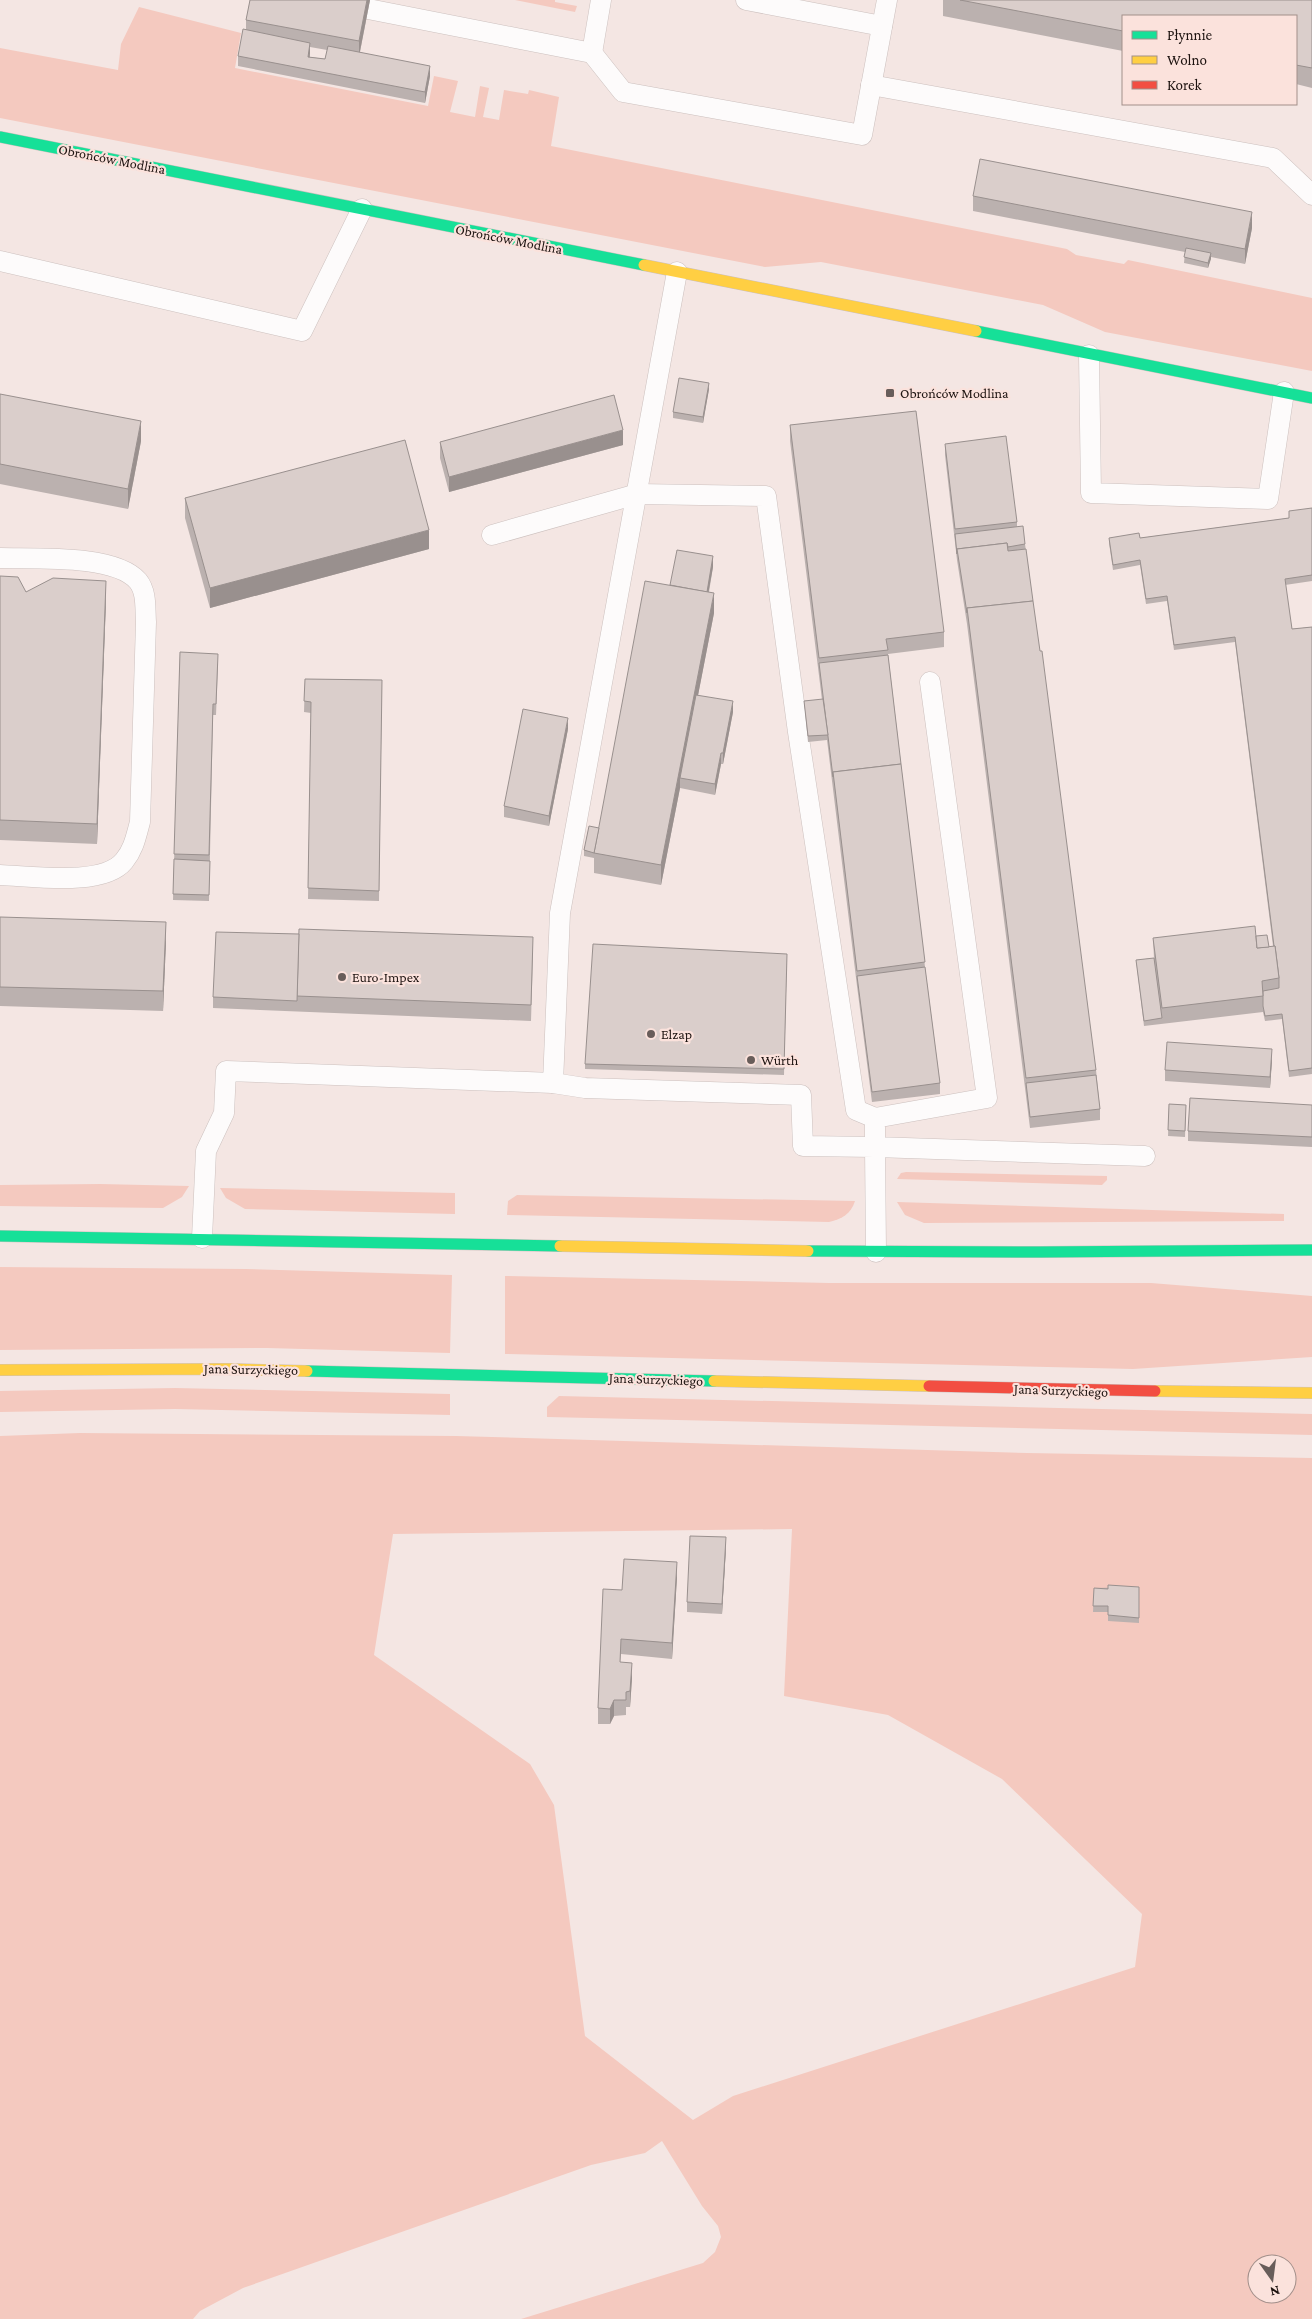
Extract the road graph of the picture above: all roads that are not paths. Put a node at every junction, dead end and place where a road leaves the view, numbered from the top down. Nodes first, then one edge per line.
1 (601, 0) edge
2 (746, 0) edge
3 (887, 0) edge
4 (368, 9) dead end
5 (882, 26) junction
6 (592, 53) junction
7 (871, 85) junction
8 (0, 137) edge
9 (1312, 194) edge
10 (362, 209) junction
11 (0, 261) edge
12 (677, 272) junction
13 (1088, 355) junction
14 (1284, 392) junction
15 (1312, 398) edge
16 (637, 494) junction
17 (492, 535) dead end
18 (0, 558) edge
19 (930, 682) dead end
20 (0, 875) edge
21 (553, 1083) junction
22 (875, 1118) junction
23 (876, 1147) junction
24 (1145, 1156) dead end
25 (0, 1236) edge
26 (202, 1238) junction
27 (1312, 1250) edge
28 (876, 1252) junction
29 (0, 1370) edge
30 (1312, 1393) edge

1 - 6 lane
2 - 5 lane
3 - 5 lane
4 - 6 lane
5 - 7 lane
6 - 7 lane
7 - 9 lane
8 - 10 main road, Obrońców Modlina
10 - 11 lane
10 - 12 main road, Obrońców Modlina
12 - 13 main road, Obrońców Modlina
12 - 16 lane
13 - 14 main road, Obrońców Modlina
13 - 14 lane
14 - 15 main road, Obrońców Modlina
16 - 17 lane
16 - 21 lane
16 - 22 lane
18 - 20 lane
19 - 22 lane
21 - 23 lane
21 - 26 lane
22 - 23 lane
23 - 24 lane
23 - 28 lane
25 - 26 main road
26 - 28 main road
27 - 28 main road
29 - 30 main road, Jana Surzyckiego

